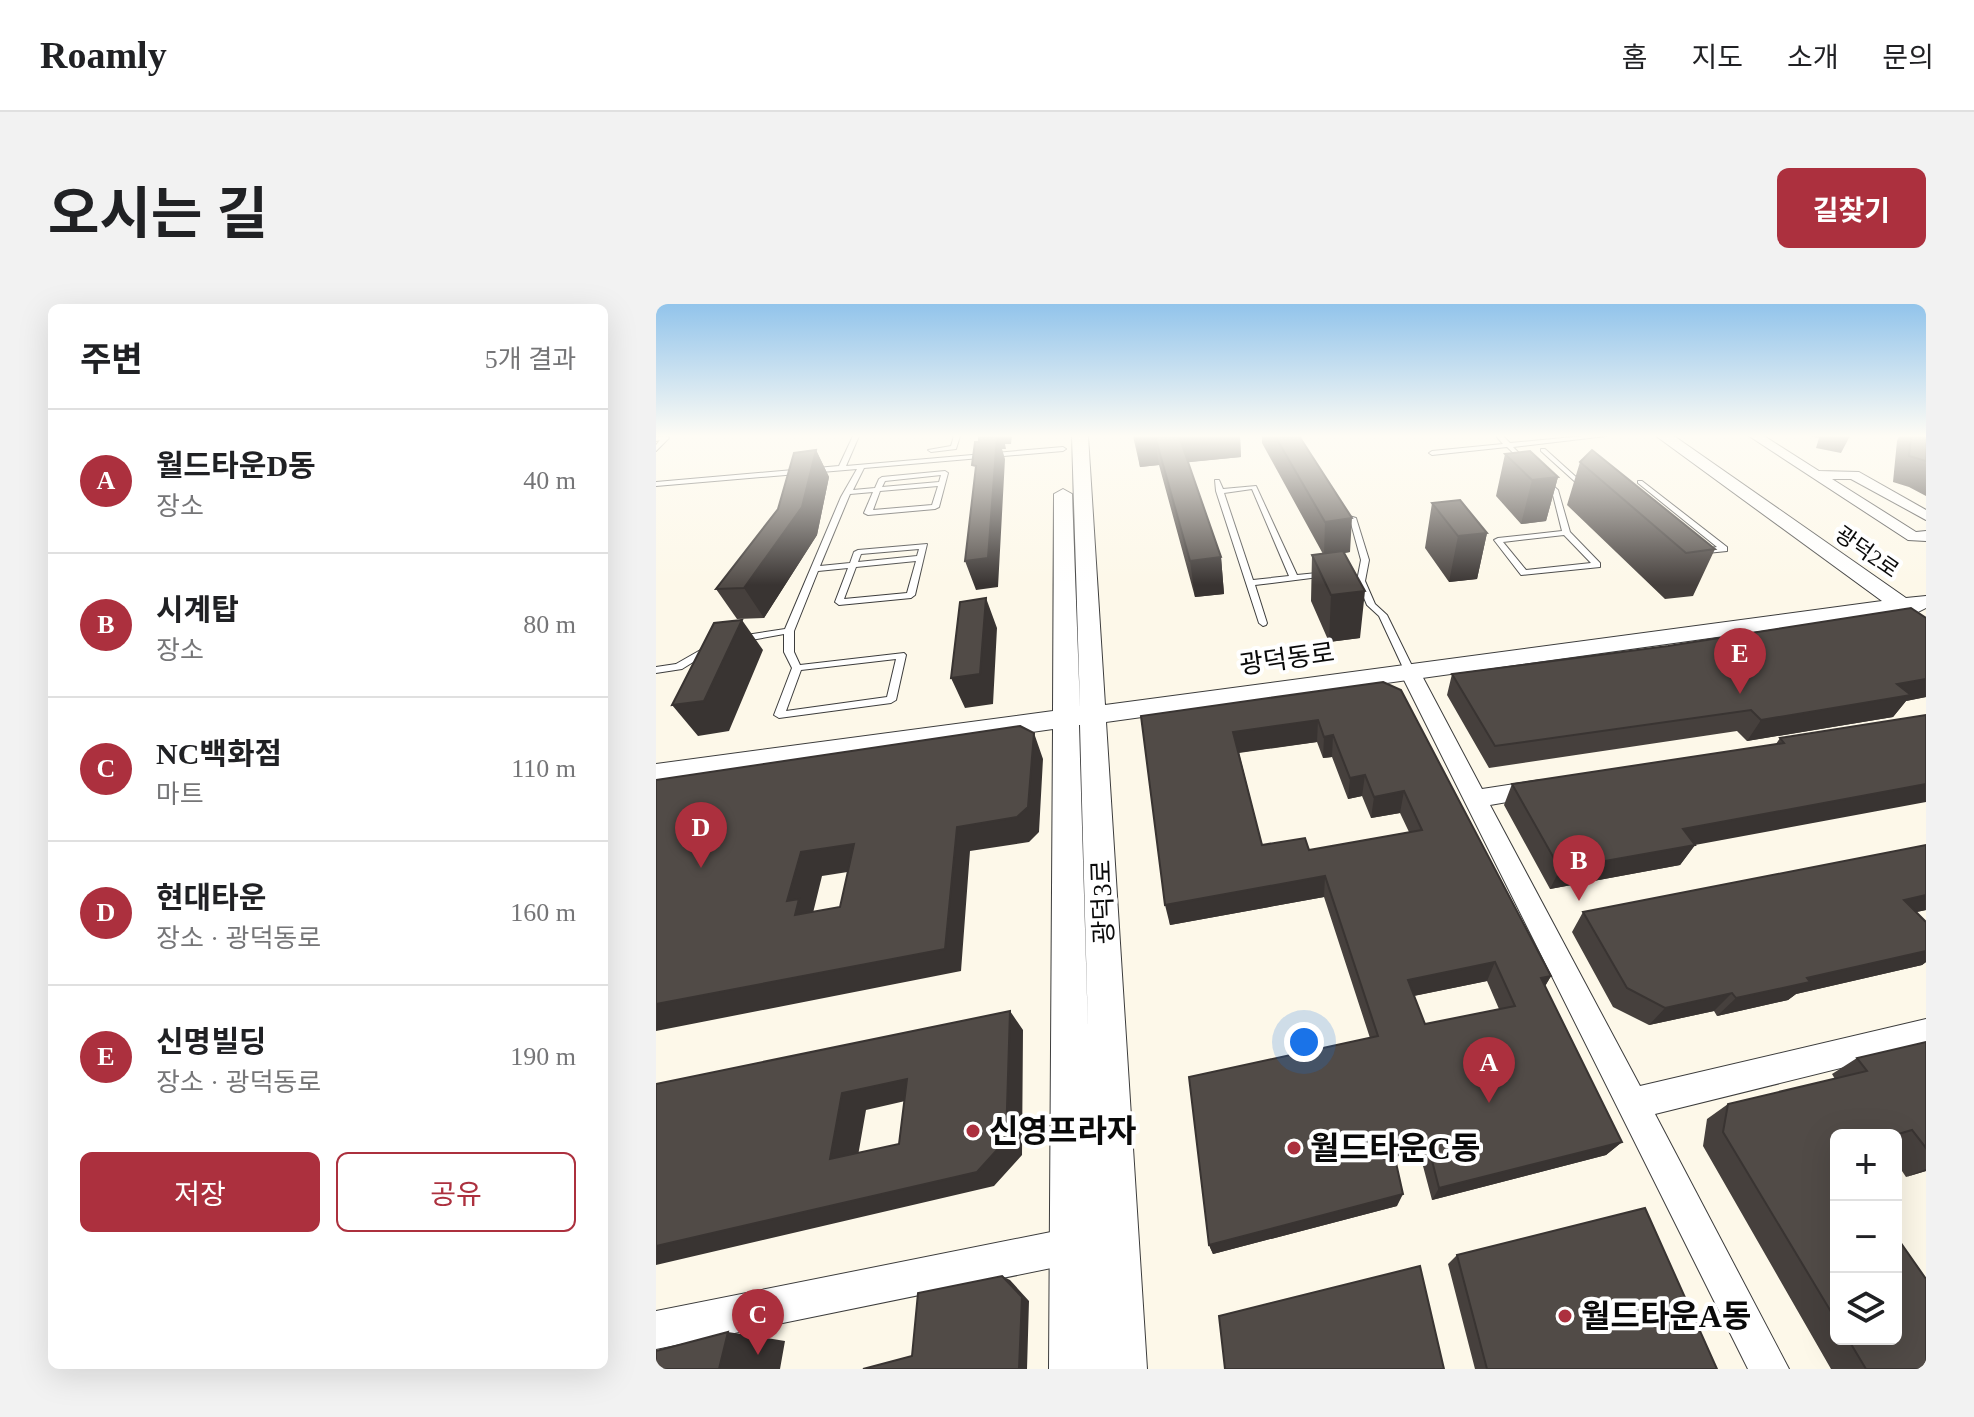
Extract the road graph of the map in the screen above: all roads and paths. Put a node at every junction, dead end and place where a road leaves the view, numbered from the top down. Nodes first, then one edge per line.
1 (851, 486) edge
2 (879, 486) edge
3 (941, 486) edge
4 (1071, 486) edge
5 (1218, 486) edge
6 (1551, 486) edge
7 (1595, 486) edge
8 (1645, 486) edge
9 (1738, 486) edge
10 (1831, 486) edge
11 (1873, 486) edge
12 (1584, 487) joint
13 (878, 489) junction
14 (1555, 490) junction
15 (1220, 491) junction
16 (848, 492) junction
17 (1926, 516) edge
18 (1352, 518) edge
19 (1566, 533) junction
20 (1926, 536) edge
21 (1685, 554) edge
22 (853, 565) junction
23 (815, 569) junction
24 (1363, 570) junction
25 (1349, 572) edge
26 (1335, 573) edge
27 (1294, 578) junction
28 (1250, 583) junction
29 (1914, 604) edge
30 (1263, 623) dead end
31 (1926, 623) edge
32 (789, 631) junction
33 (731, 640) edge
34 (717, 643) edge
35 (797, 668) junction
36 (656, 670) edge
37 (1410, 672) junction
38 (1080, 717) junction
39 (656, 774) edge
40 (1568, 783) edge
41 (1475, 799) junction
42 (1926, 1033) edge
43 (1633, 1104) junction
44 (1071, 1246) junction
45 (656, 1330) edge
46 (1074, 1369) edge
47 (1122, 1369) edge
48 (1769, 1369) edge

1 - 16 lane
2 - 13 lane
3 - 13 lane
4 - 38 street, 광덕3로
5 - 15 lane
6 - 14 lane
7 - 12 lane
8 - 21 lane
9 - 29 street, 광덕2로
10 - 20 street
11 - 17 street
12 - 14 lane
13 - 16 lane
14 - 19 lane
15 - 27 lane
15 - 28 lane
16 - 23 lane
18 - 24 lane
19 - 19 lane
22 - 22 lane
22 - 23 lane
23 - 32 lane
24 - 25 lane
24 - 37 lane
26 - 27 lane
27 - 28 lane
28 - 30 lane
29 - 31 street, 광덕2로
29 - 37 street, 광덕동로
32 - 33 lane
32 - 35 lane
34 - 36 lane
35 - 35 lane
37 - 38 street, 광덕동로
37 - 41 street
38 - 39 street, 광덕동로
38 - 44 street, 광덕3로
38 - 47 street, 광덕3로
40 - 41 street
41 - 43 street
42 - 43 street
43 - 48 street
44 - 45 street
44 - 46 street, 광덕3로

